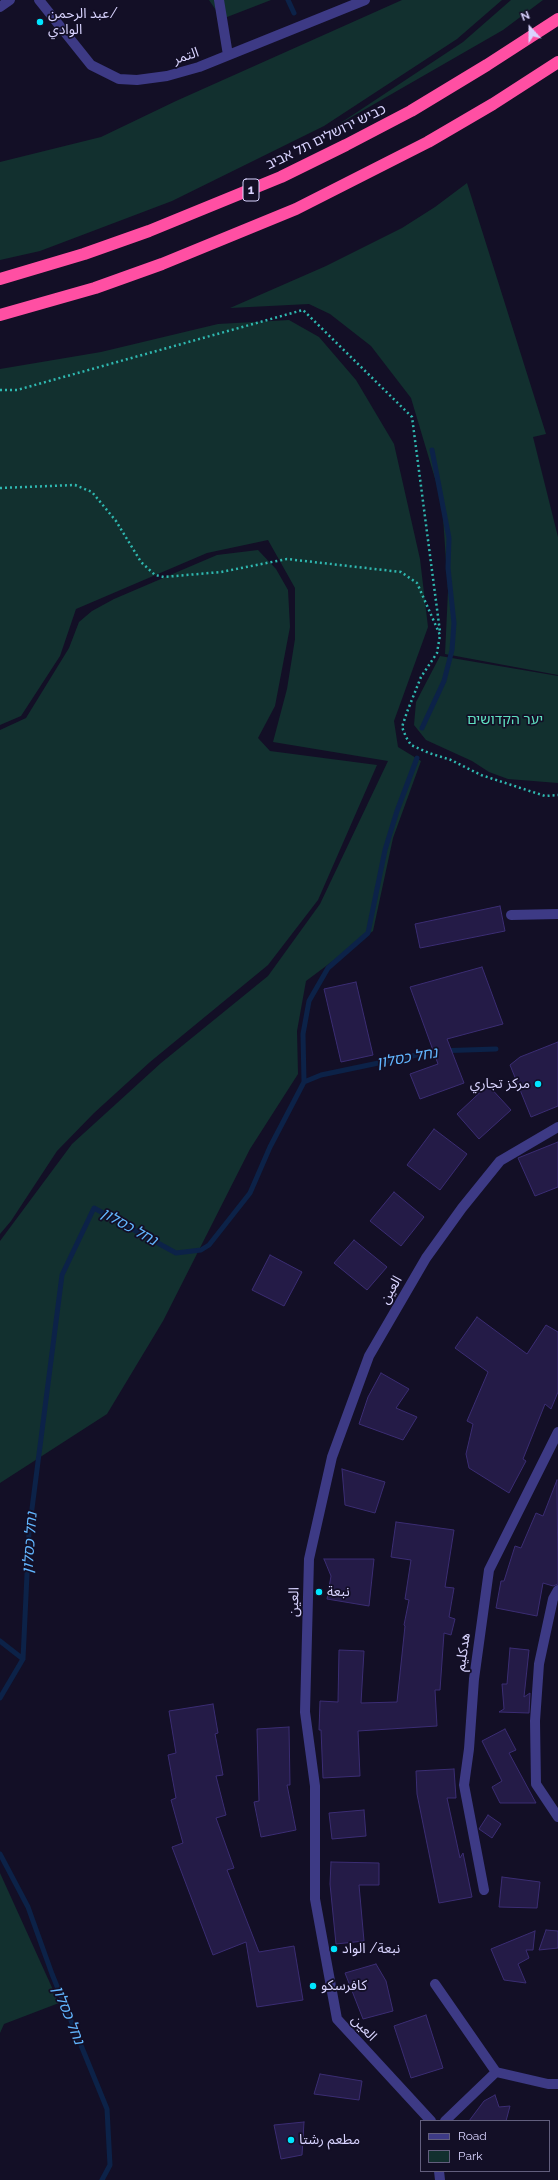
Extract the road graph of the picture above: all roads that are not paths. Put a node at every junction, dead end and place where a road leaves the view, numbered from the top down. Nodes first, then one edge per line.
1 (10, 0) edge
2 (39, 0) edge
3 (219, 0) edge
4 (365, 0) edge
5 (0, 7) edge
6 (558, 12) edge
7 (558, 19) edge
8 (228, 55) junction
9 (558, 62) edge
10 (487, 65) junction
11 (558, 70) edge
12 (428, 142) junction
13 (0, 279) edge
14 (0, 315) edge
15 (558, 914) edge
16 (511, 916) dead end
17 (558, 1127) edge
18 (558, 1432) edge
19 (558, 1590) edge
20 (558, 1817) edge
21 (484, 1890) dead end
22 (435, 1984) dead end
23 (496, 2072) junction
24 (558, 2084) edge
25 (431, 2120) edge
26 (445, 2120) edge

1 - 5 street
2 - 8 street, التمر
3 - 8 street
4 - 8 street, التمر
6 - 10 highway
7 - 10 highway, כביש ירושלים תל אביב / 1
9 - 12 highway
10 - 13 highway, כביש ירושלים תל אביב / 1
11 - 12 highway
12 - 14 highway
15 - 16 street
17 - 25 street, العين
18 - 21 street, هدكليم
19 - 20 street
22 - 23 street
23 - 24 street
23 - 26 street

